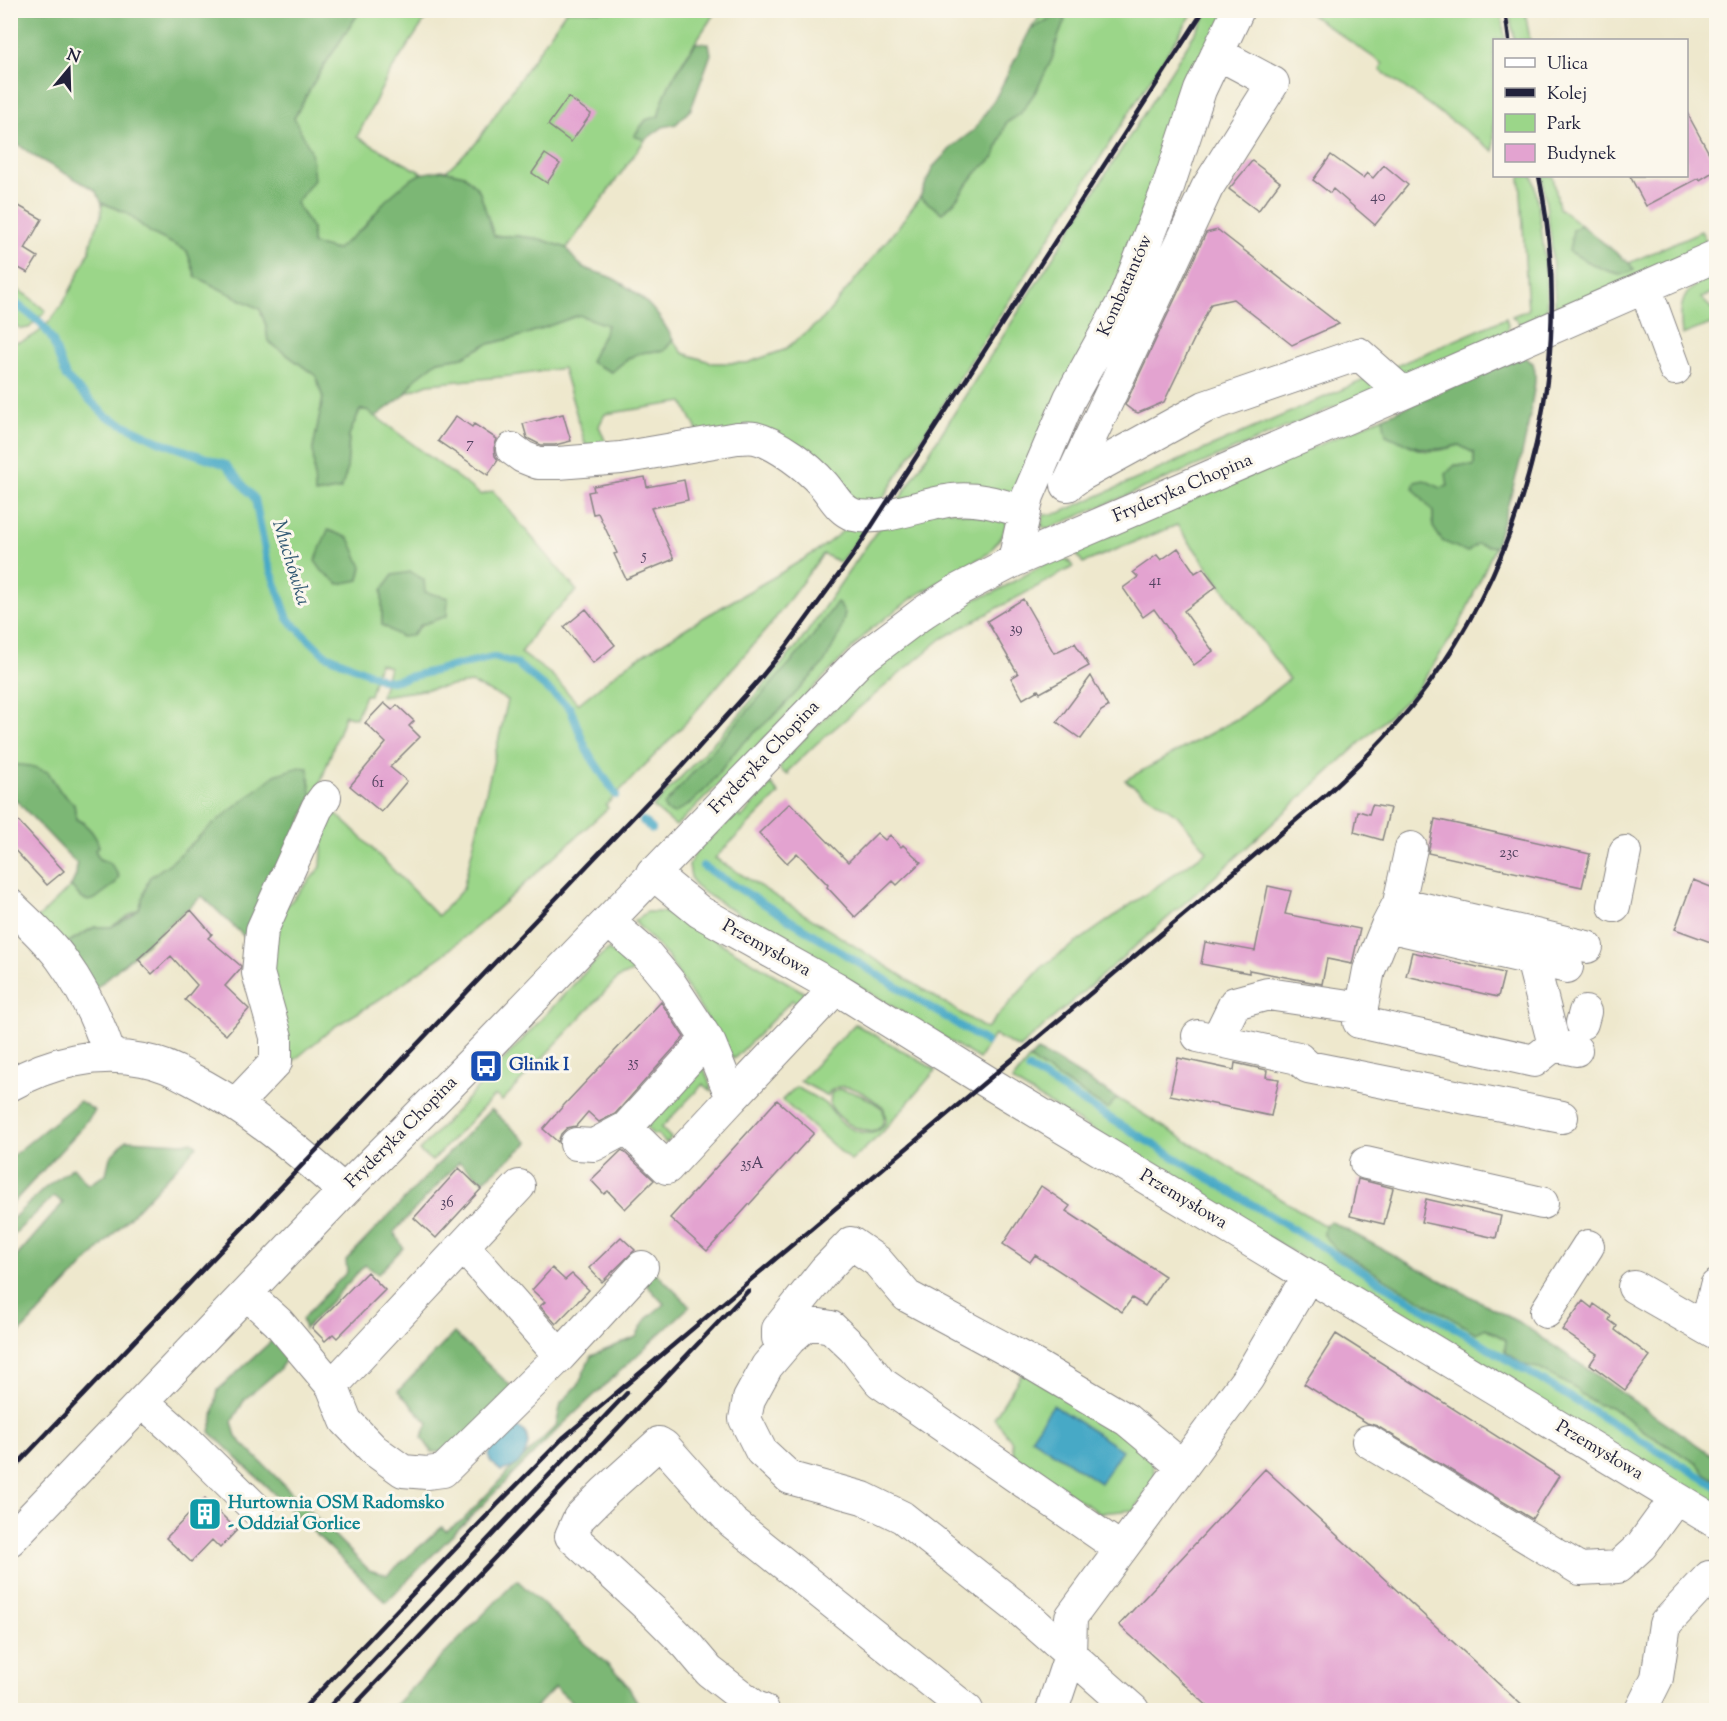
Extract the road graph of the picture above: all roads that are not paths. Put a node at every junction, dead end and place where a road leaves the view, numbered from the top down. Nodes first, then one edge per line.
1 (1238, 10) edge
2 (1217, 53) junction
3 (1716, 256) edge
4 (1645, 287) junction
5 (1675, 369) dead end
6 (1402, 393) junction
7 (512, 449) dead end
8 (1068, 485) junction
9 (1034, 508) junction
10 (1014, 561) junction
11 (325, 797) dead end
12 (1411, 848) dead end
13 (1625, 852) dead end
14 (652, 873) junction
15 (10, 905) edge
16 (1614, 906) dead end
17 (1393, 914) junction
18 (608, 921) junction
19 (1532, 959) junction
20 (836, 988) junction
21 (1362, 1008) junction
22 (707, 1039) junction
23 (110, 1056) junction
24 (10, 1085) edge
25 (732, 1098) junction
26 (236, 1104) junction
27 (1562, 1118) dead end
28 (626, 1128) junction
29 (576, 1144) dead end
30 (1366, 1163) dead end
31 (519, 1186) dead end
32 (344, 1191) junction
33 (1542, 1203) dead end
34 (463, 1246) junction
35 (1588, 1246) dead end
36 (642, 1268) dead end
37 (1308, 1276) junction
38 (1716, 1286) edge
39 (1634, 1287) dead end
40 (247, 1294) junction
41 (1546, 1312) dead end
42 (1711, 1331) edge
43 (777, 1354) junction
44 (560, 1356) junction
45 (332, 1386) junction
46 (143, 1402) junction
47 (1368, 1441) dead end
48 (1182, 1466) junction
49 (1676, 1498) junction
50 (258, 1511) dead end
51 (1716, 1522) edge
52 (10, 1540) edge
53 (1121, 1549) junction
54 (1716, 1580) edge
55 (1070, 1656) junction
56 (763, 1710) edge
57 (967, 1710) edge
58 (1052, 1710) edge
59 (1133, 1710) edge
60 (1641, 1710) edge

1 - 2 street, Kombatantów
2 - 8 street
2 - 9 street, Kombatantów
3 - 4 street, Fryderyka Chopina
4 - 5 street
4 - 6 street, Fryderyka Chopina
6 - 8 street
6 - 10 street, Fryderyka Chopina
7 - 9 street
8 - 9 street
9 - 10 street, Kombatantów
10 - 14 street, Fryderyka Chopina
11 - 26 street
12 - 17 street
13 - 16 street
14 - 18 street, Fryderyka Chopina
14 - 20 street, Przemysłowa
15 - 23 street
17 - 19 street
17 - 19 street
17 - 21 street
18 - 22 street
18 - 32 street, Fryderyka Chopina
19 - 21 street
20 - 25 street
20 - 37 street, Przemysłowa
21 - 27 street
22 - 25 street
22 - 28 street
23 - 24 street
23 - 26 street
25 - 28 street
26 - 32 street
28 - 29 street
30 - 33 street
31 - 34 street
32 - 40 street, Fryderyka Chopina
34 - 44 street
34 - 45 street
35 - 41 street
36 - 44 street
37 - 48 street
37 - 49 street, Przemysłowa
38 - 42 street
39 - 42 street
40 - 45 street
40 - 46 street, Fryderyka Chopina
43 - 48 street
43 - 53 street
43 - 55 street
44 - 45 street
46 - 50 street
46 - 52 street, Fryderyka Chopina
47 - 49 street
48 - 53 street
49 - 51 street, Przemysłowa
53 - 55 street
54 - 60 street
55 - 58 street
55 - 59 street
56 - 57 street

